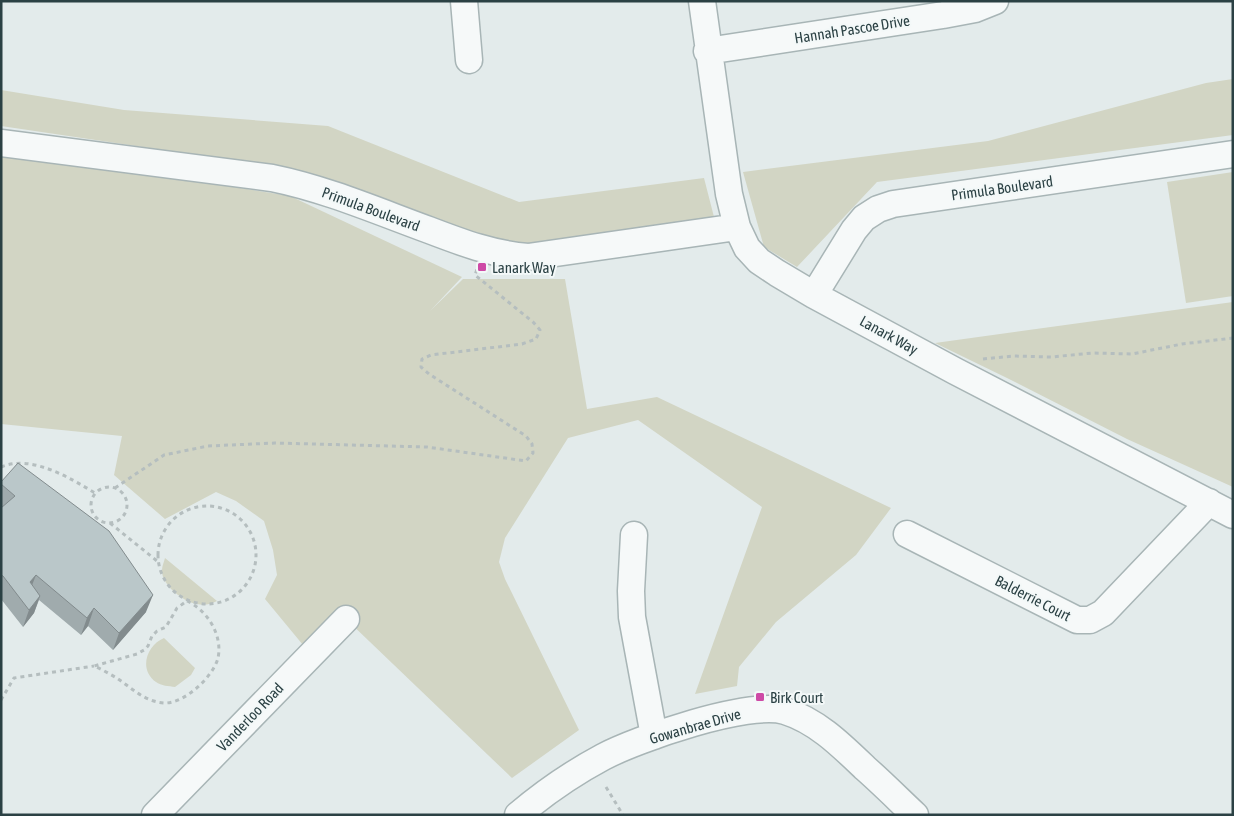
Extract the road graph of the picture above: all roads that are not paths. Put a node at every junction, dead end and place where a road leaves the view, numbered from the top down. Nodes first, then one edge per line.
1 (464, 1) edge
2 (702, 1) edge
3 (995, 1) edge
4 (708, 51) junction
5 (469, 60) dead end
6 (1, 144) edge
7 (1233, 154) edge
8 (737, 227) junction
9 (814, 295) junction
10 (1209, 502) junction
11 (1233, 515) edge
12 (907, 534) dead end
13 (634, 535) dead end
14 (346, 619) dead end
15 (654, 736) junction
16 (155, 815) edge
17 (518, 815) edge
18 (915, 815) edge

1 - 5 street
2 - 4 street, Lanark Way
3 - 4 street, Hannah Pascoe Drive
4 - 8 street, Lanark Way
6 - 8 street, Primula Boulevard
7 - 9 street, Primula Boulevard
8 - 9 street, Lanark Way
9 - 10 street, Lanark Way
10 - 11 street, Lanark Way
10 - 12 street, Balderrie Court
13 - 15 street
14 - 16 street, Vanderloo Road
15 - 17 street, Gowanbrae Drive
15 - 18 street, Gowanbrae Drive

